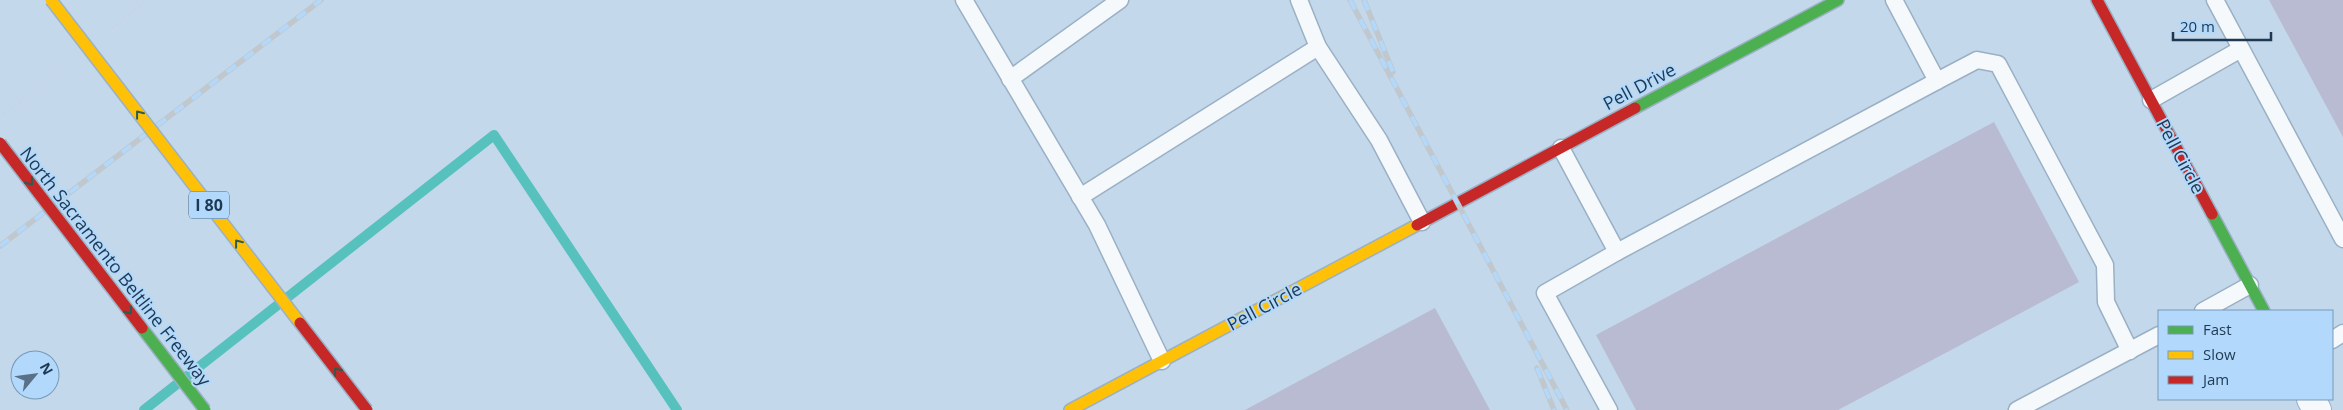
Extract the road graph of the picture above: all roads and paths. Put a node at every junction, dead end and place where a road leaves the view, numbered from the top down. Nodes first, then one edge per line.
1 (51, 0) edge
2 (964, 0) edge
3 (1120, 0) edge
4 (1299, 0) edge
5 (1838, 0) edge
6 (1894, 0) edge
7 (2097, 0) edge
8 (2215, 0) edge
9 (1318, 47) junction
10 (2242, 49) junction
11 (1010, 79) junction
12 (1937, 81) junction
13 (2151, 100) junction
14 (0, 143) edge
15 (1561, 148) junction
16 (1080, 196) junction
17 (1457, 203) joint
18 (1422, 222) junction
19 (2343, 239) edge
20 (1617, 252) junction
21 (2250, 285) junction
22 (2205, 310) edge
23 (2263, 310) edge
24 (2158, 336) edge
25 (2130, 351) junction
26 (1162, 361) junction
27 (205, 410) edge
28 (367, 410) edge
29 (1070, 410) edge
30 (1609, 410) edge
31 (2017, 410) edge

28 -> 1 main road, I 80, bridge
2 - 11 lane
3 - 11 lane
4 - 9 lane
5 - 15 main road, Pell Drive
6 - 12 lane
7 - 13 main road, Pell Circle
8 - 10 lane
9 - 16 lane
9 - 18 lane
10 - 13 lane
10 - 19 lane
11 - 16 lane
12 - 20 lane
12 - 25 lane
13 - 21 main road, Pell Circle
14 -> 27 main road, North Sacramento Beltline Freeway, bridge
15 - 17 main road, Pell Drive
15 - 20 lane
16 - 26 lane
17 - 18 main road, Pell Circle
18 - 26 main road, Pell Circle
20 - 30 lane
21 - 22 lane
21 - 23 main road, Pell Circle
24 - 25 lane
25 - 31 lane
26 - 29 main road, Pell Circle

